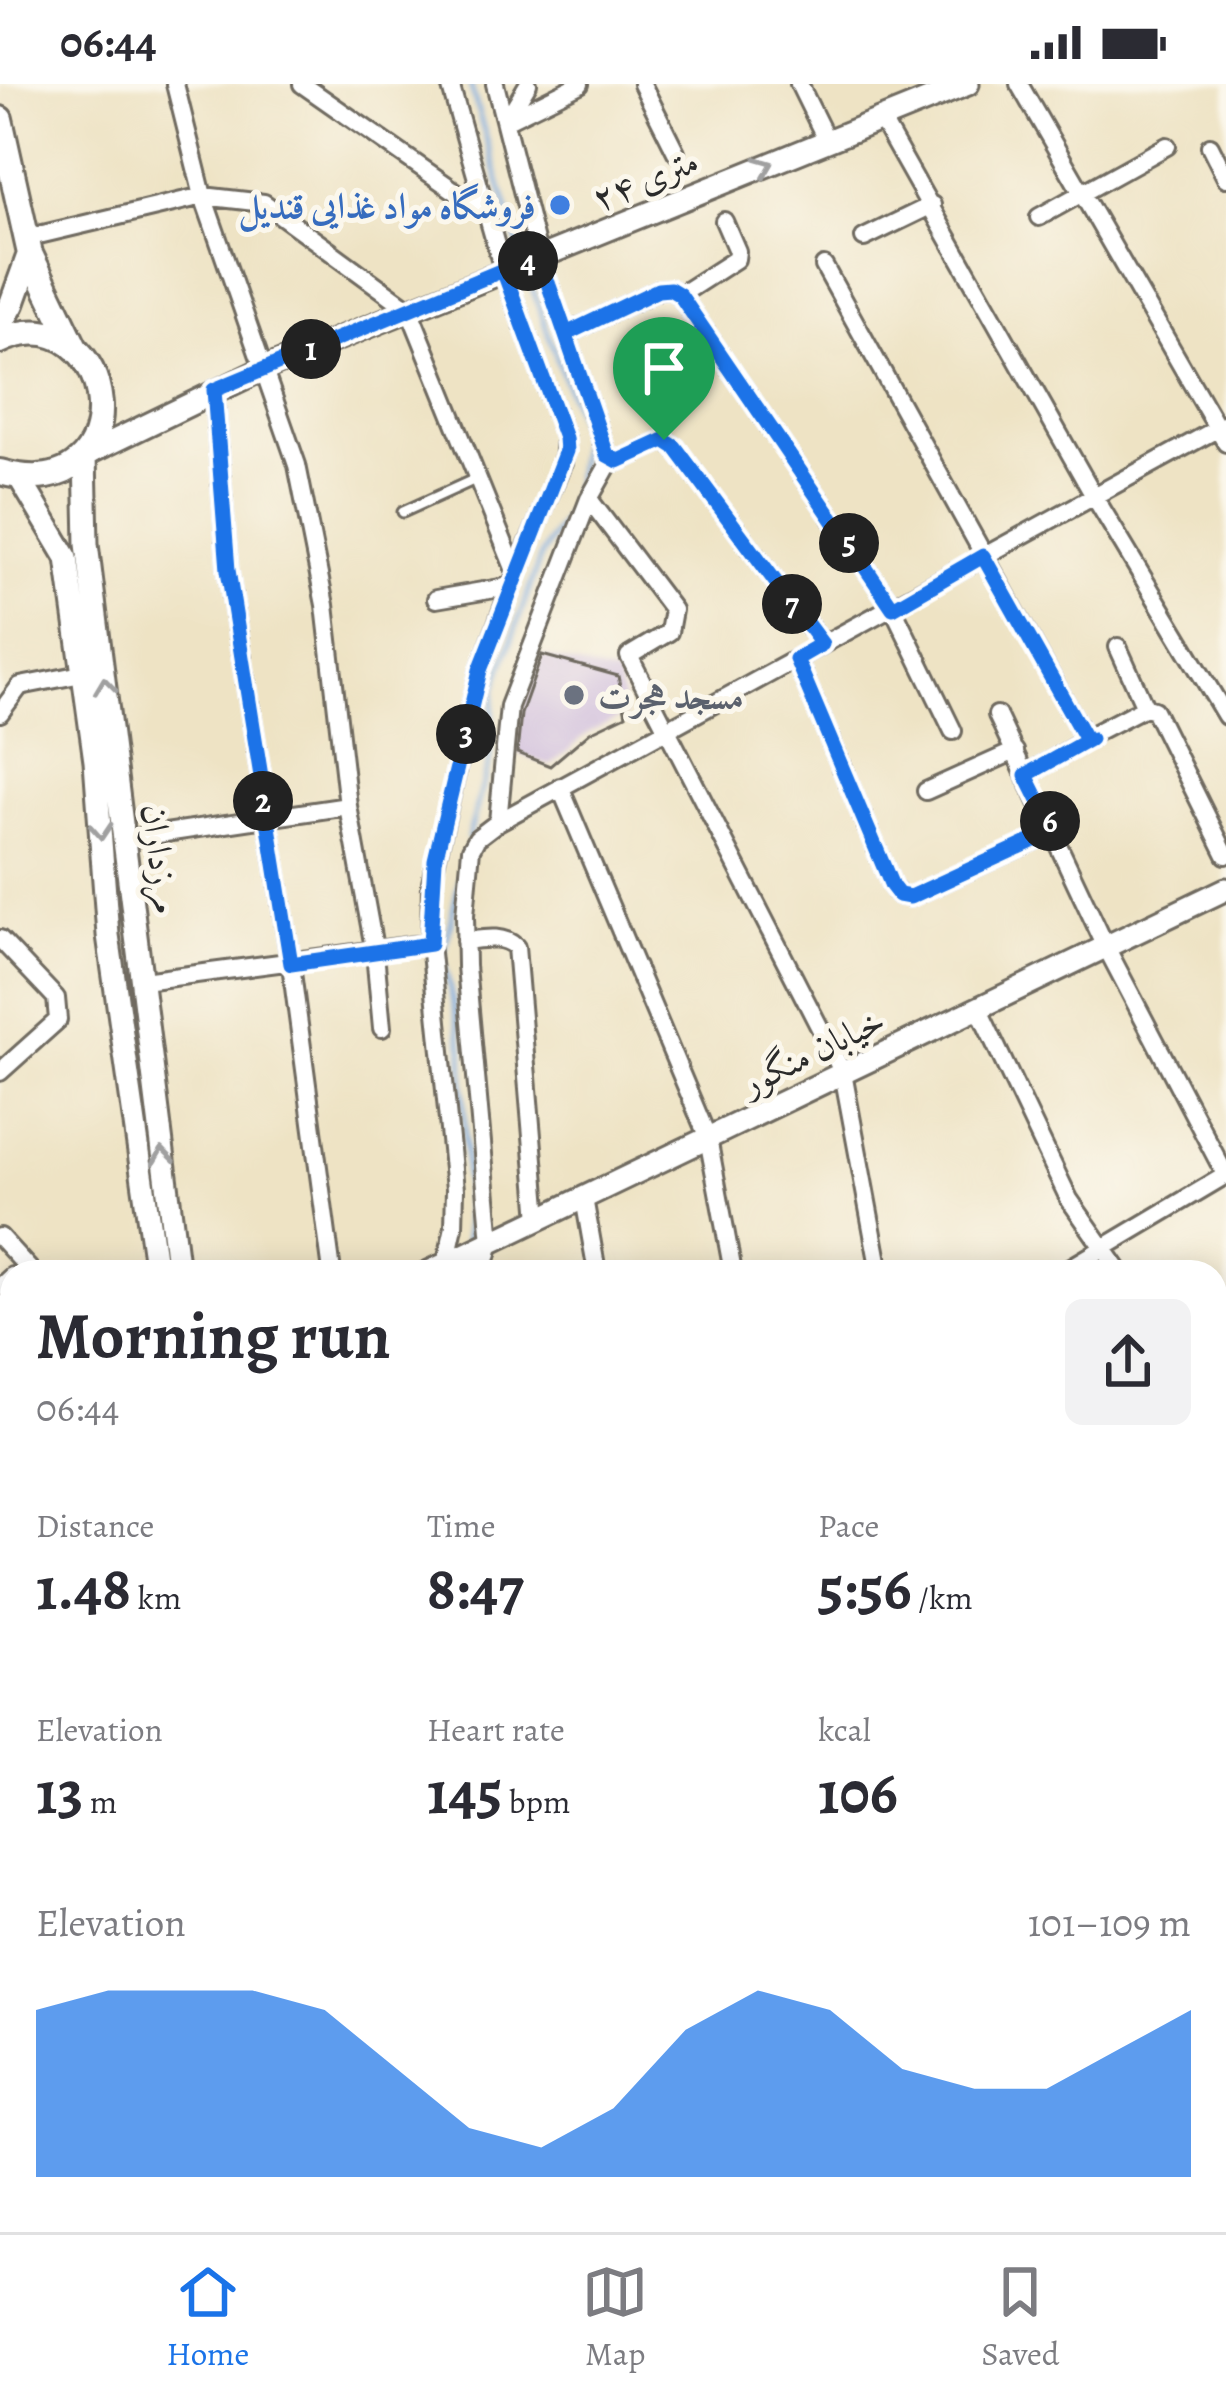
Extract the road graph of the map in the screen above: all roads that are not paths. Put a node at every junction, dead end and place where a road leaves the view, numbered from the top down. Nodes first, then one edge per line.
1 (175, 84) edge
2 (302, 84) edge
3 (450, 84) edge
4 (496, 84) edge
5 (528, 84) edge
6 (580, 84) edge
7 (642, 84) edge
8 (799, 84) edge
9 (968, 84) edge
10 (1019, 84) edge
11 (0, 119) edge
12 (881, 119) junction
13 (505, 122) junction
14 (827, 141) junction
15 (1168, 146) dead end
16 (1210, 146) dead end
17 (676, 152) dead end
18 (1226, 178) edge
19 (1082, 191) junction
20 (203, 196) junction
21 (932, 205) junction
22 (485, 212) junction
23 (1039, 217) dead end
24 (724, 221) dead end
25 (864, 238) dead end
26 (28, 246) junction
27 (539, 257) junction
28 (824, 266) dead end
29 (503, 270) junction
30 (680, 295) junction
31 (409, 309) junction
32 (0, 324) edge
33 (566, 334) junction
34 (0, 340) edge
35 (75, 348) junction
36 (261, 370) junction
37 (214, 390) junction
38 (1223, 432) edge
39 (85, 455) junction
40 (611, 460) junction
41 (10, 475) edge
42 (480, 477) junction
43 (1094, 496) junction
44 (590, 499) junction
45 (404, 512) dead end
46 (983, 556) junction
47 (514, 580) junction
48 (436, 599) dead end
49 (893, 608) junction
50 (822, 644) junction
51 (1118, 647) dead end
52 (796, 659) junction
53 (82, 674) junction
54 (1145, 707) junction
55 (0, 713) edge
56 (997, 716) dead end
57 (1226, 716) edge
58 (668, 730) junction
59 (953, 731) dead end
60 (1090, 739) junction
61 (1015, 752) junction
62 (1026, 775) junction
63 (560, 788) junction
64 (926, 791) dead end
65 (348, 806) junction
66 (266, 819) junction
67 (498, 821) junction
68 (1054, 831) junction
69 (125, 839) junction
70 (1226, 855) edge
71 (1226, 890) edge
72 (0, 939) edge
73 (465, 940) junction
74 (430, 944) junction
75 (1106, 947) junction
76 (375, 953) junction
77 (291, 964) junction
78 (143, 981) junction
79 (978, 1008) junction
80 (382, 1028) dead end
81 (2, 1066) edge
82 (843, 1073) junction
83 (708, 1138) junction
84 (1226, 1176) edge
85 (584, 1198) junction
86 (538, 1219) junction
87 (491, 1242) junction
88 (1101, 1248) junction
89 (154, 1260) edge
90 (177, 1260) edge
91 (330, 1260) edge
92 (443, 1260) edge
93 (457, 1260) edge
94 (487, 1260) edge
95 (595, 1260) edge
96 (731, 1260) edge
97 (878, 1260) edge
98 (1082, 1260) edge
99 (1110, 1260) edge

1 - 20 street
2 - 22 street
3 - 22 street
4 - 13 street
5 - 13 street
6 - 13 street
7 - 17 street
8 - 14 street
9 - 12 street, ۲۴ متری
10 - 19 street
11 - 26 main road
12 - 14 street, ۲۴ متری
12 - 21 street
13 - 27 street
27 -> 14 street, ۲۴ متری
15 - 19 street
16 - 18 street
19 - 23 street
19 - 38 street
20 - 26 street
20 - 31 street
20 - 36 street
21 - 25 street
21 - 43 street
22 - 29 street
24 - 30 street
26 - 32 main road
26 - 35 main road
27 - 29 street, ۲۴ متری
27 - 33 street
28 - 46 street
29 - 31 street, ۲۴ متری
29 - 47 street
30 - 33 street
30 - 49 street
31 - 36 street, ۲۴ متری
31 - 42 street
33 - 40 street
34 - 35 main road
35 - 39 main road
36 - 37 street, ۲۴ متری
36 - 65 street
37 - 39 street, ۲۴ متری
37 - 66 street
38 - 43 street
39 - 41 main road
69 -> 39 street, مرزداران
40 - 44 street
40 - 50 street
41 - 53 street, مرزداران
42 - 45 lane
42 - 47 street
43 - 46 street
43 - 57 street
44 - 58 street
44 - 67 street
46 - 49 street
46 - 60 street
47 - 48 street
47 - 74 street
49 - 50 street
49 - 59 street
50 - 52 street
51 - 54 street
52 - 58 street
52 - 68 street
53 - 55 street
53 -> 89 street, مرزداران
54 - 60 street
54 - 70 street
56 - 61 street
58 - 63 street
58 - 82 street
60 - 62 street
61 - 62 street
61 - 64 street
62 - 68 street
63 - 67 street
63 - 83 street
65 - 66 street
65 - 76 street
66 - 69 street
66 - 77 street
67 - 73 street
68 - 75 street
69 - 78 street, مرزداران
71 - 75 street, خیابان منگور
72 - 81 street
73 - 86 street
73 - 87 street
74 - 76 street
74 - 92 street
75 - 79 street, خیابان منگور
75 - 84 street
76 - 77 street
76 - 80 street
77 - 78 street
77 - 91 street
90 -> 78 street, مرزداران
79 - 82 street, خیابان منگور
79 - 88 street
82 - 83 street, خیابان منگور
82 - 97 street
83 - 85 street, خیابان منگور
83 - 96 street
84 - 88 street
85 - 86 street, خیابان منگور
85 - 95 street
86 - 87 street, خیابان منگور
87 - 93 street, خیابان منگور
87 - 94 street
88 - 98 street
88 - 99 street

